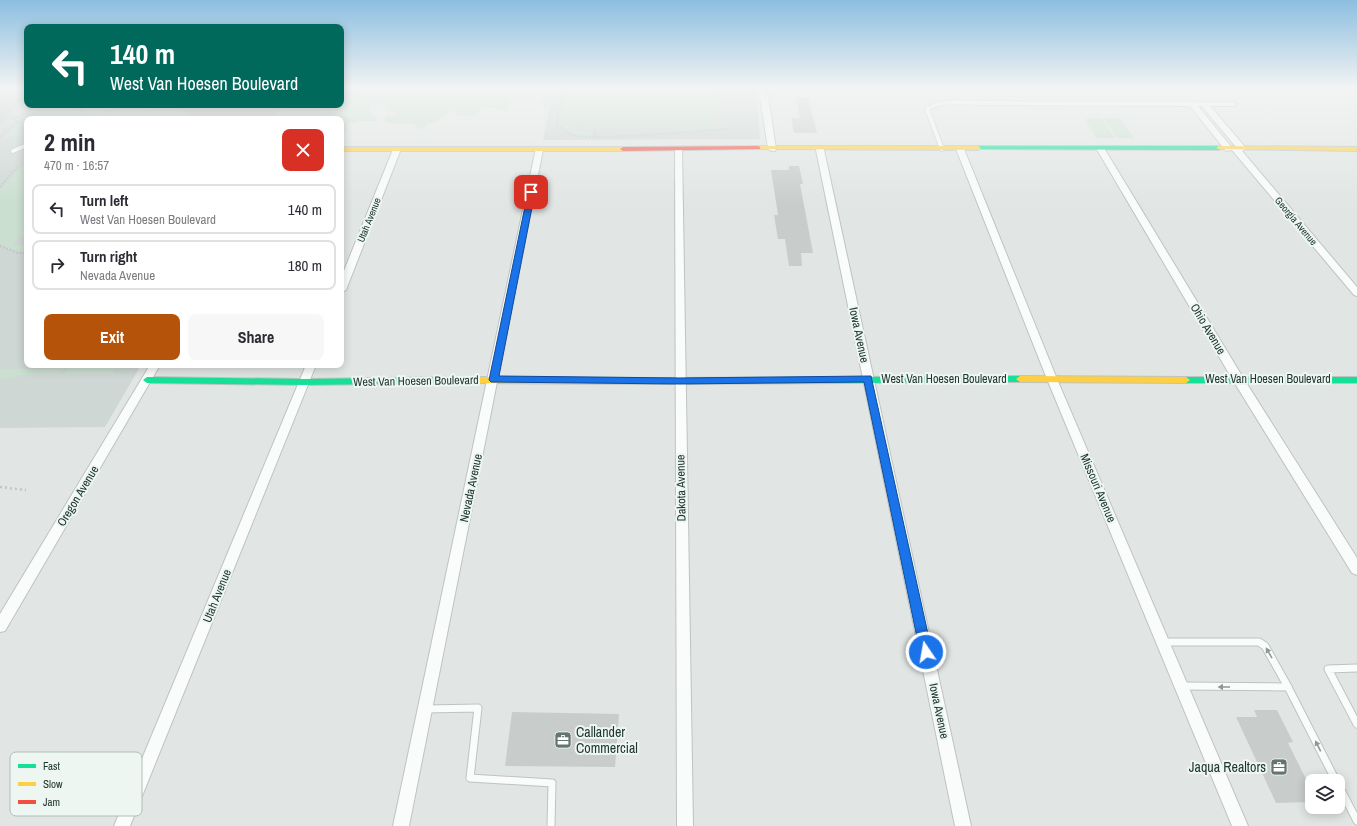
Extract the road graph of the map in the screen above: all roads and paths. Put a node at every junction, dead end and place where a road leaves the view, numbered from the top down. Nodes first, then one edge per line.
1 (12, 128) edge
2 (560, 128) edge
3 (769, 128) edge
4 (934, 128) edge
5 (1215, 128) edge
6 (1221, 128) edge
7 (726, 129) dead end
8 (595, 131) dead end
9 (0, 134) edge
10 (4, 134) junction
11 (0, 137) edge
12 (594, 137) junction
13 (24, 146) edge
14 (1100, 148) junction
15 (344, 149) edge
16 (397, 149) junction
17 (772, 149) junction
18 (942, 149) junction
19 (960, 149) junction
20 (1236, 149) junction
21 (1357, 149) edge
22 (539, 150) junction
23 (678, 150) junction
24 (820, 150) junction
25 (13, 151) dead end
26 (18, 166) dead end
27 (0, 187) edge
28 (0, 246) edge
29 (24, 253) edge
30 (344, 282) edge
31 (1357, 293) edge
32 (153, 368) edge
33 (310, 368) edge
34 (868, 379) junction
35 (1052, 379) junction
36 (1238, 379) junction
37 (146, 380) junction
38 (494, 380) junction
39 (1357, 380) edge
40 (680, 381) junction
41 (304, 382) junction
42 (0, 487) edge
43 (26, 490) dead end
44 (1357, 569) edge
45 (0, 626) edge
46 (1163, 642) junction
47 (1357, 668) edge
48 (1181, 686) junction
49 (1288, 687) junction
50 (426, 710) junction
51 (1357, 724) edge
52 (1332, 774) edge
53 (142, 777) edge
54 (1345, 798) edge
55 (126, 816) edge
56 (1357, 821) edge
57 (122, 826) edge
58 (402, 826) edge
59 (551, 826) edge
60 (685, 826) edge
61 (963, 826) edge
62 (1240, 826) edge

1 - 10 path
2 - 12 path
3 - 17 street
4 - 18 lane
5 - 20 street
6 - 20 street
7 - 12 path
8 - 12 path
9 - 10 path
10 - 11 path
13 - 25 lane
14 - 19 street
14 - 20 street
14 - 36 street, Ohio Avenue
15 - 16 street
16 - 22 street
16 - 30 street, Utah Avenue
17 - 23 street
17 - 24 street
18 - 19 street
18 - 24 street
19 - 35 street, Missouri Avenue
20 - 21 street
20 - 31 street, Georgia Avenue
22 - 23 street
22 - 38 street, Nevada Avenue
23 - 40 street, Dakota Avenue
24 - 34 street, Iowa Avenue
26 - 27 path
28 - 29 path
32 - 37 street, Oregon Avenue
33 - 41 street, Utah Avenue
34 - 35 street, West Van Hoesen Boulevard
34 - 40 street, West Van Hoesen Boulevard
34 - 61 street, Iowa Avenue
35 - 36 street, West Van Hoesen Boulevard
35 - 46 street, Missouri Avenue
36 - 39 street, West Van Hoesen Boulevard
36 - 44 street, Ohio Avenue
37 - 41 street, West Van Hoesen Boulevard
37 - 45 street, Oregon Avenue
38 - 40 street, West Van Hoesen Boulevard
38 - 41 street, West Van Hoesen Boulevard
38 - 50 street, Nevada Avenue
40 - 60 street, Dakota Avenue
41 - 53 street, Utah Avenue
42 - 43 path
46 - 48 street, Missouri Avenue
49 -> 46 lane
47 - 51 lane
49 -> 48 lane
48 - 62 street, Missouri Avenue
52 -> 49 lane
50 - 58 street, Nevada Avenue
50 - 59 lane
54 - 56 lane
55 - 57 street, Utah Avenue

